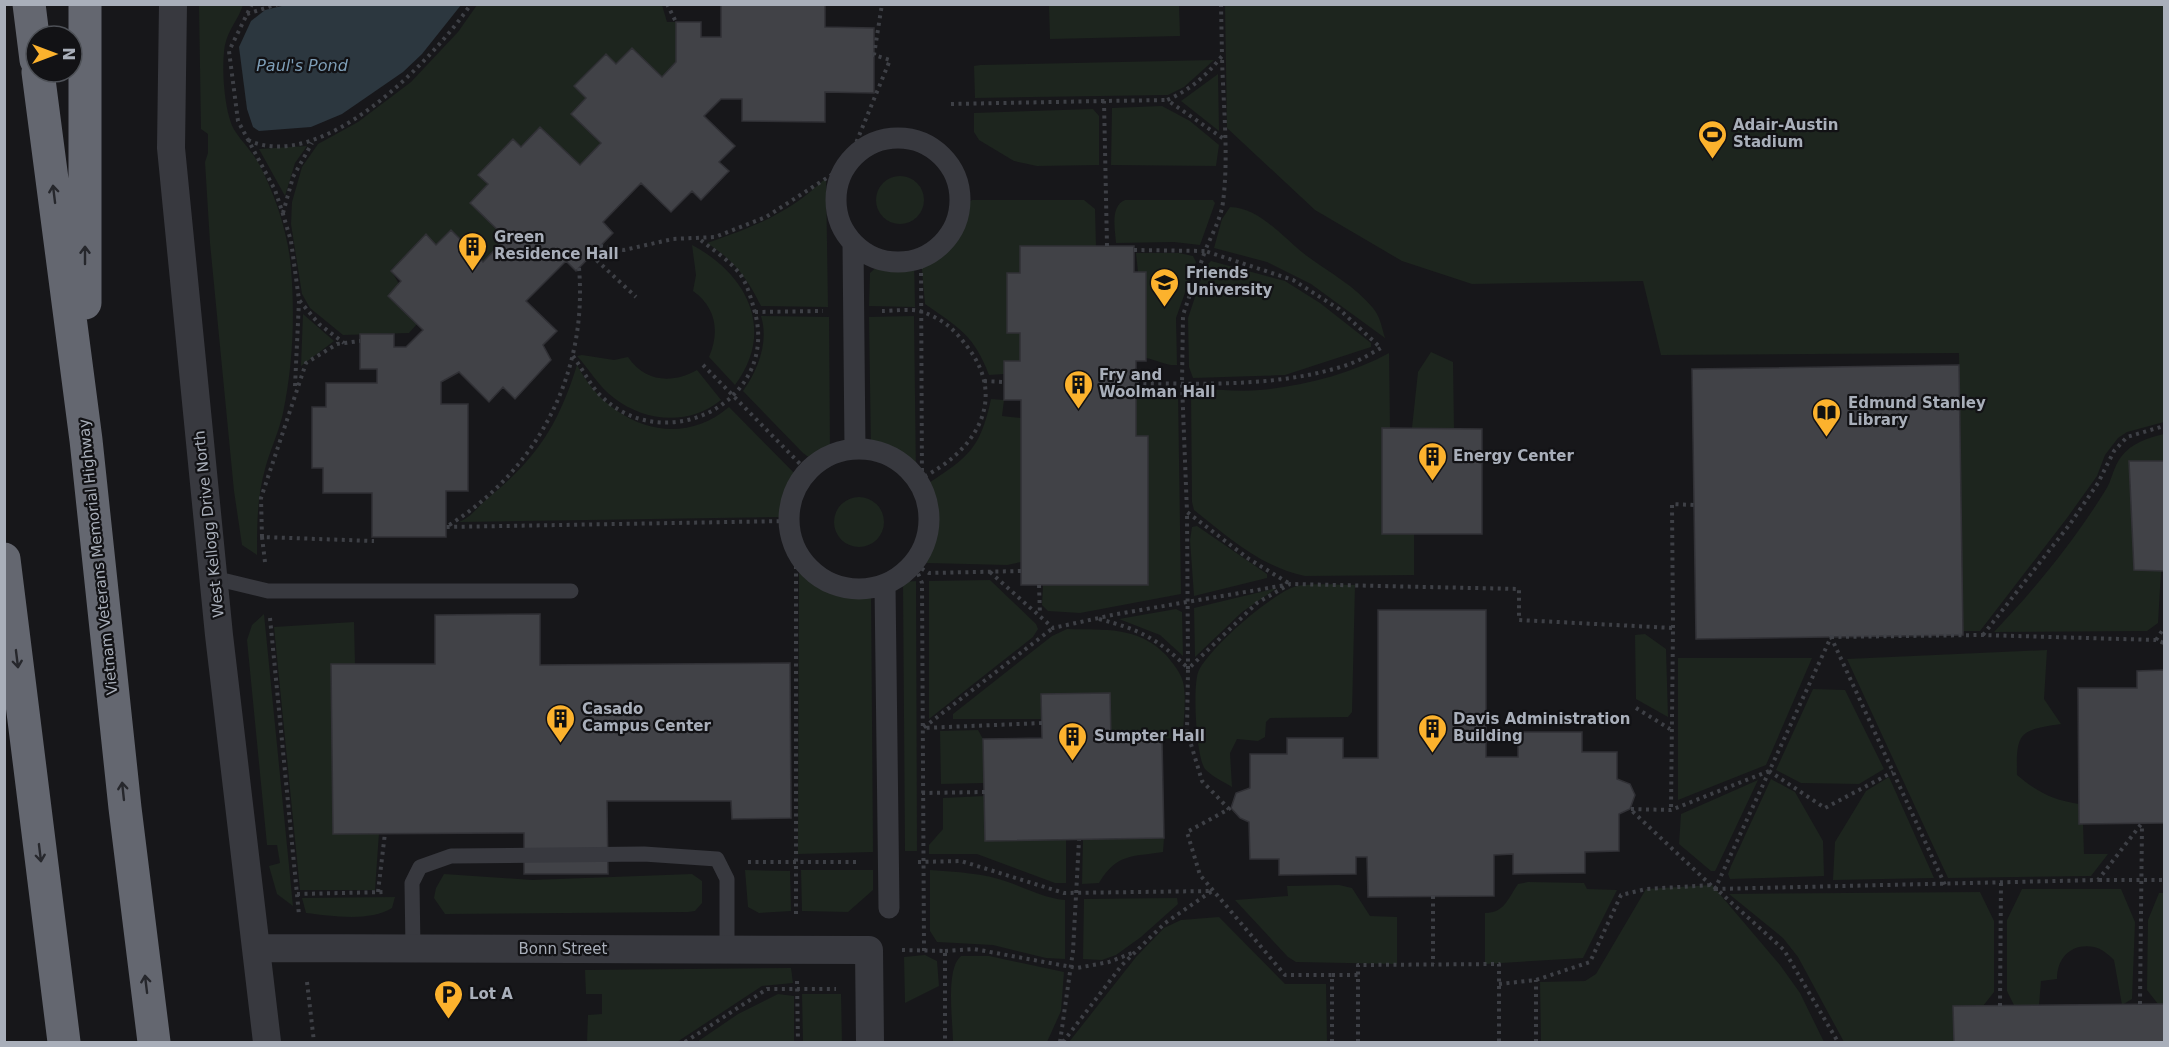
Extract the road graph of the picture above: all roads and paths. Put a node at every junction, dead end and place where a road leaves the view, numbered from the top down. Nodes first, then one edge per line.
1 (29, 4) edge
2 (85, 4) edge
3 (173, 4) edge
4 (252, 4) edge
5 (278, 4) edge
6 (471, 4) edge
7 (882, 4) edge
8 (1221, 4) edge
9 (669, 5) edge
10 (246, 14) junction
11 (676, 22) dead end
12 (32, 24) edge
13 (1222, 56) junction
14 (40, 84) edge
15 (1167, 100) junction
16 (1104, 101) junction
17 (951, 104) dead end
18 (1224, 139) junction
19 (247, 140) junction
20 (312, 142) junction
21 (847, 165) junction
22 (283, 214) junction
23 (698, 238) junction
24 (854, 243) junction
25 (600, 246) dead end
26 (1107, 246) dead end
27 (1134, 250) dead end
28 (1205, 251) junction
29 (591, 255) dead end
30 (921, 258) junction
31 (579, 268) dead end
32 (636, 297) dead end
33 (299, 300) junction
34 (855, 311) junction
35 (921, 311) junction
36 (755, 312) junction
37 (360, 341) dead end
38 (344, 343) junction
39 (572, 356) junction
40 (703, 365) dead end
41 (984, 381) junction
42 (1004, 382) dead end
43 (1136, 382) dead end
44 (1182, 384) junction
45 (295, 391) junction
46 (732, 396) junction
47 (2164, 426) edge
48 (86, 440) junction
49 (855, 448) junction
50 (807, 471) junction
51 (922, 483) junction
52 (1694, 505) dead end
53 (1187, 512) junction
54 (788, 521) junction
55 (262, 537) junction
56 (374, 541) dead end
57 (796, 551) junction
58 (4, 559) edge
59 (914, 564) junction
60 (989, 571) junction
61 (1021, 571) dead end
62 (214, 578) junction
63 (1290, 584) junction
64 (885, 585) junction
65 (1039, 585) dead end
66 (268, 591) junction
67 (571, 591) dead end
68 (1188, 601) junction
69 (1040, 616) junction
70 (1096, 619) junction
71 (1053, 628) junction
72 (1673, 628) junction
73 (2164, 628) edge
74 (1982, 635) junction
75 (1831, 637) junction
76 (2156, 640) junction
77 (2164, 643) edge
78 (1188, 669) junction
79 (1636, 708) dead end
80 (1042, 723) dead end
81 (923, 728) junction
82 (1671, 730) junction
83 (1769, 771) junction
84 (1893, 772) junction
85 (984, 792) dead end
86 (922, 793) junction
87 (1671, 810) junction
88 (385, 833) dead end
89 (1079, 840) dead end
90 (745, 855) dead end
91 (889, 862) junction
92 (923, 862) junction
93 (795, 863) junction
94 (2098, 880) junction
95 (2142, 880) junction
96 (2164, 880) edge
97 (2001, 883) junction
98 (1945, 885) junction
99 (1713, 887) junction
100 (1213, 891) junction
101 (378, 892) junction
102 (392, 892) dead end
103 (1076, 893) junction
104 (297, 894) junction
105 (1433, 896) dead end
106 (889, 908) dead end
107 (256, 948) junction
108 (303, 948) junction
109 (413, 949) junction
110 (727, 949) junction
111 (870, 950) junction
112 (924, 951) junction
113 (945, 951) junction
114 (1135, 952) junction
115 (1433, 964) junction
116 (1071, 967) junction
117 (1332, 975) junction
118 (1358, 975) junction
119 (1536, 980) junction
120 (1499, 984) junction
121 (798, 988) junction
122 (870, 990) junction
123 (2140, 1004) dead end
124 (2000, 1006) dead end
125 (64, 1042) edge
126 (154, 1042) edge
127 (267, 1042) edge
128 (314, 1042) edge
129 (686, 1042) edge
130 (798, 1042) edge
131 (870, 1042) edge
132 (945, 1042) edge
133 (1062, 1042) edge
134 (1332, 1042) edge
135 (1358, 1042) edge
136 (1499, 1042) edge
137 (1536, 1042) edge
138 (1838, 1042) edge

1 - 12 highway
48 -> 2 highway
3 - 62 street, West Kellogg Drive North
4 - 10 path
5 - 10 path
6 - 20 path
7 - 21 path
8 - 13 path
9 - 11 path
10 - 19 path
13 - 15 path
13 - 18 path
48 -> 14 highway, Vietnam Veterans Memorial Highway
15 - 16 path
15 - 18 path
16 - 17 path
16 - 26 path
18 - 28 path
19 - 20 path
19 - 22 path
20 - 22 path
21 - 23 path
21 - 24 street
21 - 30 street
22 - 33 path
23 - 25 path
23 - 36 path
24 - 30 street
24 - 34 street
27 - 28 path
28 - 44 path
28 - 44 path
29 - 32 path
30 - 35 path
31 - 39 path
33 - 38 path
33 - 45 path
34 - 35 path
34 - 36 path
34 - 49 street
35 - 41 path
35 - 51 path
36 - 46 path
37 - 38 path
38 - 45 path
39 - 46 path
39 - 54 path
40 - 46 path
41 - 42 path
41 - 51 path
43 - 44 path
44 - 53 path
45 - 55 path
46 - 50 path
47 - 74 path
126 -> 48 highway, Vietnam Veterans Memorial Highway
49 - 50 street
49 - 51 street
50 - 54 street
51 - 59 street
52 - 72 path
53 - 63 path
53 - 68 path
54 - 57 street
55 - 56 path
55 - 66 path
57 - 64 street
57 - 93 path
58 -> 125 highway
59 - 60 path
59 - 64 street
59 - 81 path
60 - 61 path
60 - 69 path
62 - 66 lane
62 - 107 street, West Kellogg Drive North
63 - 68 path
63 - 72 path
63 - 78 path
64 - 91 street
65 - 69 path
66 - 67 lane
66 - 104 path
68 - 70 path
68 - 78 path
69 - 71 path
70 - 71 path
70 - 78 path
71 - 81 path
72 - 82 path
73 - 76 path
74 - 75 path
74 - 76 path
75 - 83 path
75 - 84 path
76 - 77 path
78 - 100 path
79 - 82 path
80 - 81 path
81 - 86 path
82 - 87 path
83 - 84 path
83 - 87 path
83 - 99 path
84 - 98 path
85 - 86 path
86 - 92 path
87 - 99 path
88 - 101 path
89 - 103 path
90 - 93 path
91 - 92 path
91 - 93 path
91 - 106 street
92 - 103 path
92 - 112 path
94 - 95 path
94 - 95 path
94 - 97 path
95 - 96 path
95 - 123 path
97 - 98 path
97 - 124 path
98 - 99 path
99 - 119 path
99 - 138 path
100 - 103 path
100 - 114 path
100 - 117 path
101 - 102 path
101 - 104 path
103 - 116 path
104 - 108 path
105 - 115 path
107 - 108 street, Bonn Street
107 - 127 street, West Kellogg Drive North
108 - 109 street, Bonn Street
108 - 128 path
109 - 110 street, Bonn Street
109 - 110 lane
110 - 111 street, Bonn Street
111 - 112 path
111 - 122 street
112 - 113 path
113 - 116 path
113 - 132 path
114 - 116 path
114 - 133 path
115 - 118 path
115 - 120 path
116 - 133 path
117 - 118 path
117 - 134 path
118 - 135 path
119 - 120 path
119 - 137 path
120 - 136 path
121 - 122 path
121 - 129 path
121 - 130 path
122 - 131 street

